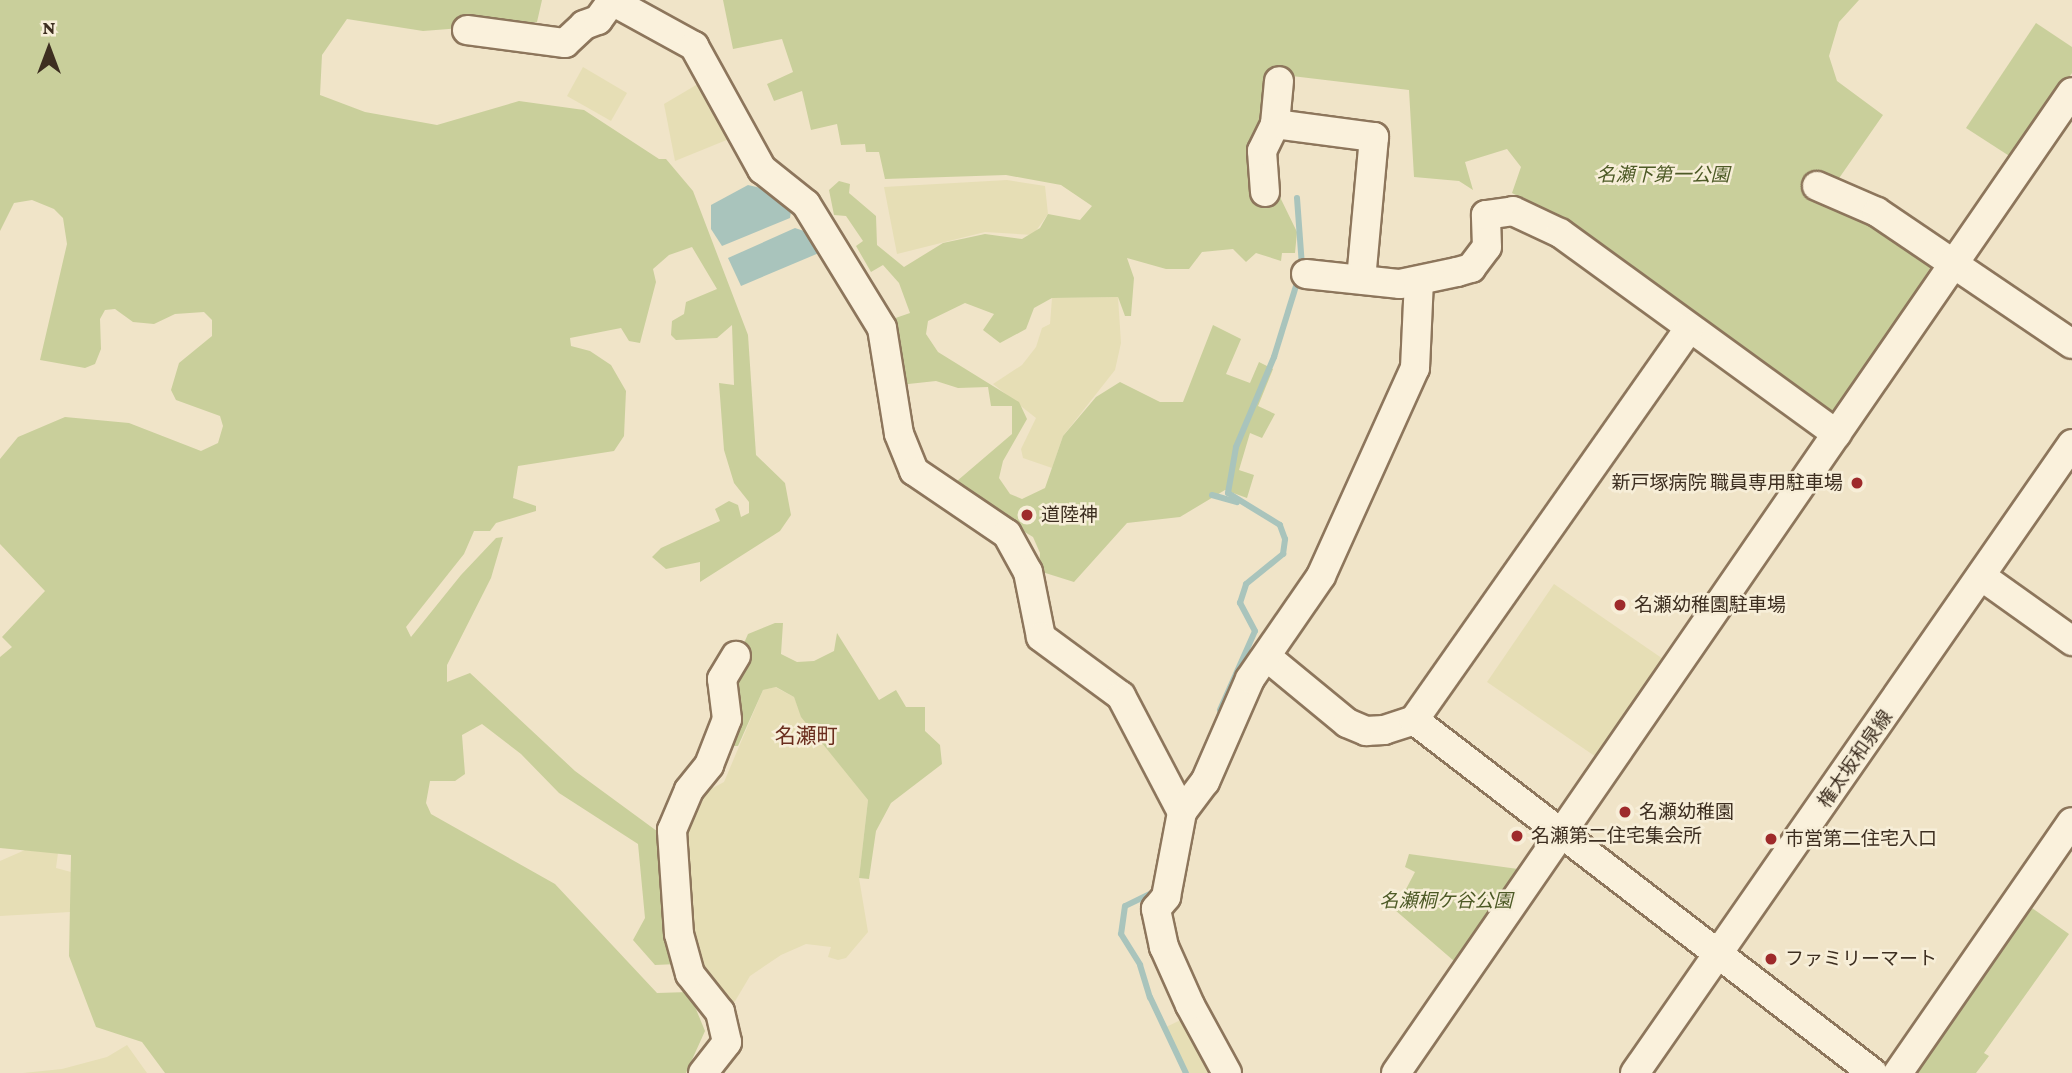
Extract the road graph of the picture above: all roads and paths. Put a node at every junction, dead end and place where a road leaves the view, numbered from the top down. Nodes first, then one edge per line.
1 (467, 30) dead end
2 (1279, 81) dead end
3 (2072, 92) edge
4 (1275, 124) junction
5 (1817, 186) dead end
6 (1265, 192) dead end
7 (1955, 263) junction
8 (1306, 274) dead end
9 (1361, 279) junction
10 (1419, 281) junction
11 (1690, 328) junction
12 (2072, 344) edge
13 (1837, 434) junction
14 (2072, 444) edge
15 (1981, 576) junction
16 (2072, 641) edge
17 (736, 656) dead end
18 (1267, 657) junction
19 (1414, 720) junction
20 (1182, 812) junction
21 (2071, 826) edge
22 (1562, 832) junction
23 (1720, 951) junction
24 (703, 1073) edge
25 (1227, 1073) edge
26 (1396, 1073) edge
27 (1635, 1073) edge
28 (1873, 1073) edge
29 (1898, 1073) edge

1 - 20 street
2 - 4 street
3 - 7 street
4 - 6 street
4 - 9 street
5 - 7 street
7 - 12 street
7 - 13 street
8 - 9 street
9 - 10 street
10 - 11 street
10 - 18 street
11 - 13 street
11 - 19 street
13 - 22 street
14 - 15 street, 権太坂和泉線
15 - 16 street
15 - 23 street, 権太坂和泉線
17 - 24 street
18 - 19 street
18 - 20 street
19 - 22 street
20 - 25 street
21 - 29 street
22 - 23 street
22 - 26 street
23 - 27 street, 権太坂和泉線
23 - 28 street

